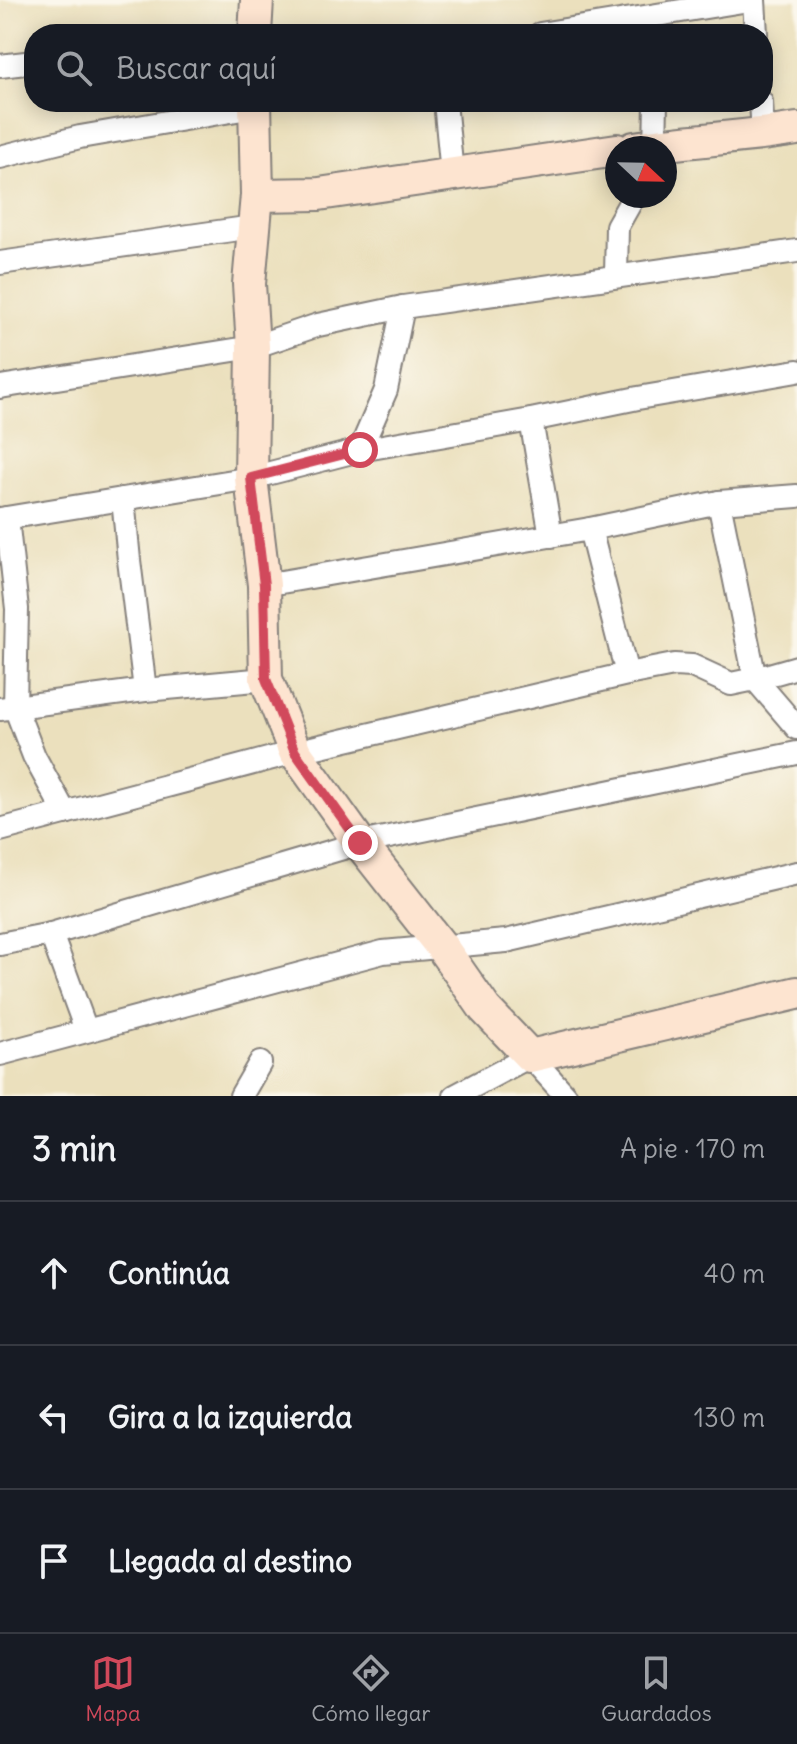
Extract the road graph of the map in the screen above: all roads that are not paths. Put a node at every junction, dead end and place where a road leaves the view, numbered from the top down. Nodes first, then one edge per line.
1 (257, 0) edge
2 (752, 0) edge
3 (647, 17) edge
4 (256, 24) edge
5 (603, 24) edge
6 (755, 24) edge
7 (24, 63) edge
8 (0, 66) edge
9 (217, 112) edge
10 (255, 112) edge
11 (446, 112) edge
12 (654, 112) edge
13 (762, 112) edge
14 (797, 129) edge
15 (763, 134) junction
16 (650, 136) edge
17 (677, 144) edge
18 (605, 152) edge
19 (0, 157) edge
20 (452, 174) junction
21 (257, 195) junction
22 (627, 208) edge
23 (253, 227) junction
24 (797, 251) edge
25 (0, 263) edge
26 (616, 276) junction
27 (403, 307) junction
28 (253, 347) junction
29 (797, 371) edge
30 (0, 387) edge
31 (531, 420) junction
32 (360, 450) junction
33 (251, 478) junction
34 (797, 496) edge
35 (123, 499) junction
36 (719, 502) junction
37 (3, 518) edge
38 (590, 529) junction
39 (551, 536) junction
40 (264, 585) junction
41 (797, 667) edge
42 (627, 674) junction
43 (266, 679) junction
44 (755, 679) junction
45 (145, 690) junction
46 (8, 708) edge
47 (797, 728) edge
48 (295, 752) junction
49 (797, 753) edge
50 (65, 813) junction
51 (0, 830) edge
52 (360, 843) junction
53 (797, 873) edge
54 (51, 934) junction
55 (0, 944) edge
56 (441, 946) junction
57 (797, 993) edge
58 (86, 1030) junction
59 (0, 1054) edge
60 (530, 1056) junction
61 (260, 1063) dead end
62 (241, 1096) edge
63 (455, 1096) edge
64 (566, 1096) edge

1 - 4 main road
2 - 3 street
2 - 6 street
3 - 5 street
7 - 8 street
9 - 19 street
10 - 21 main road
11 - 20 street
12 - 16 street
13 - 15 street
14 - 15 main road
15 - 17 main road
18 - 20 main road
20 - 21 main road
21 - 23 main road
22 - 26 street
23 - 25 street
23 - 28 main road
24 - 26 street
26 - 27 street
27 - 28 street
27 - 32 street
28 - 30 street
28 - 33 main road
29 - 31 street
31 - 32 street
31 - 39 street
32 - 33 street
33 - 35 street
33 - 40 main road
34 - 36 street
35 - 37 street
35 - 45 street
36 - 38 street
36 - 44 street
37 - 46 street
38 - 39 street
38 - 42 street
39 - 40 street
40 - 43 main road
41 - 44 street
42 - 44 street
42 - 48 street
43 - 45 street
43 - 48 main road
44 - 47 street
45 - 46 street
46 - 50 street
48 - 50 street
48 - 52 main road
49 - 52 street
50 - 51 street
52 - 54 street
52 - 56 main road
53 - 56 street
54 - 55 street
54 - 58 street
56 - 58 street
56 - 60 main road
57 - 60 main road
58 - 59 street
60 - 63 street
60 - 64 street
61 - 62 street

